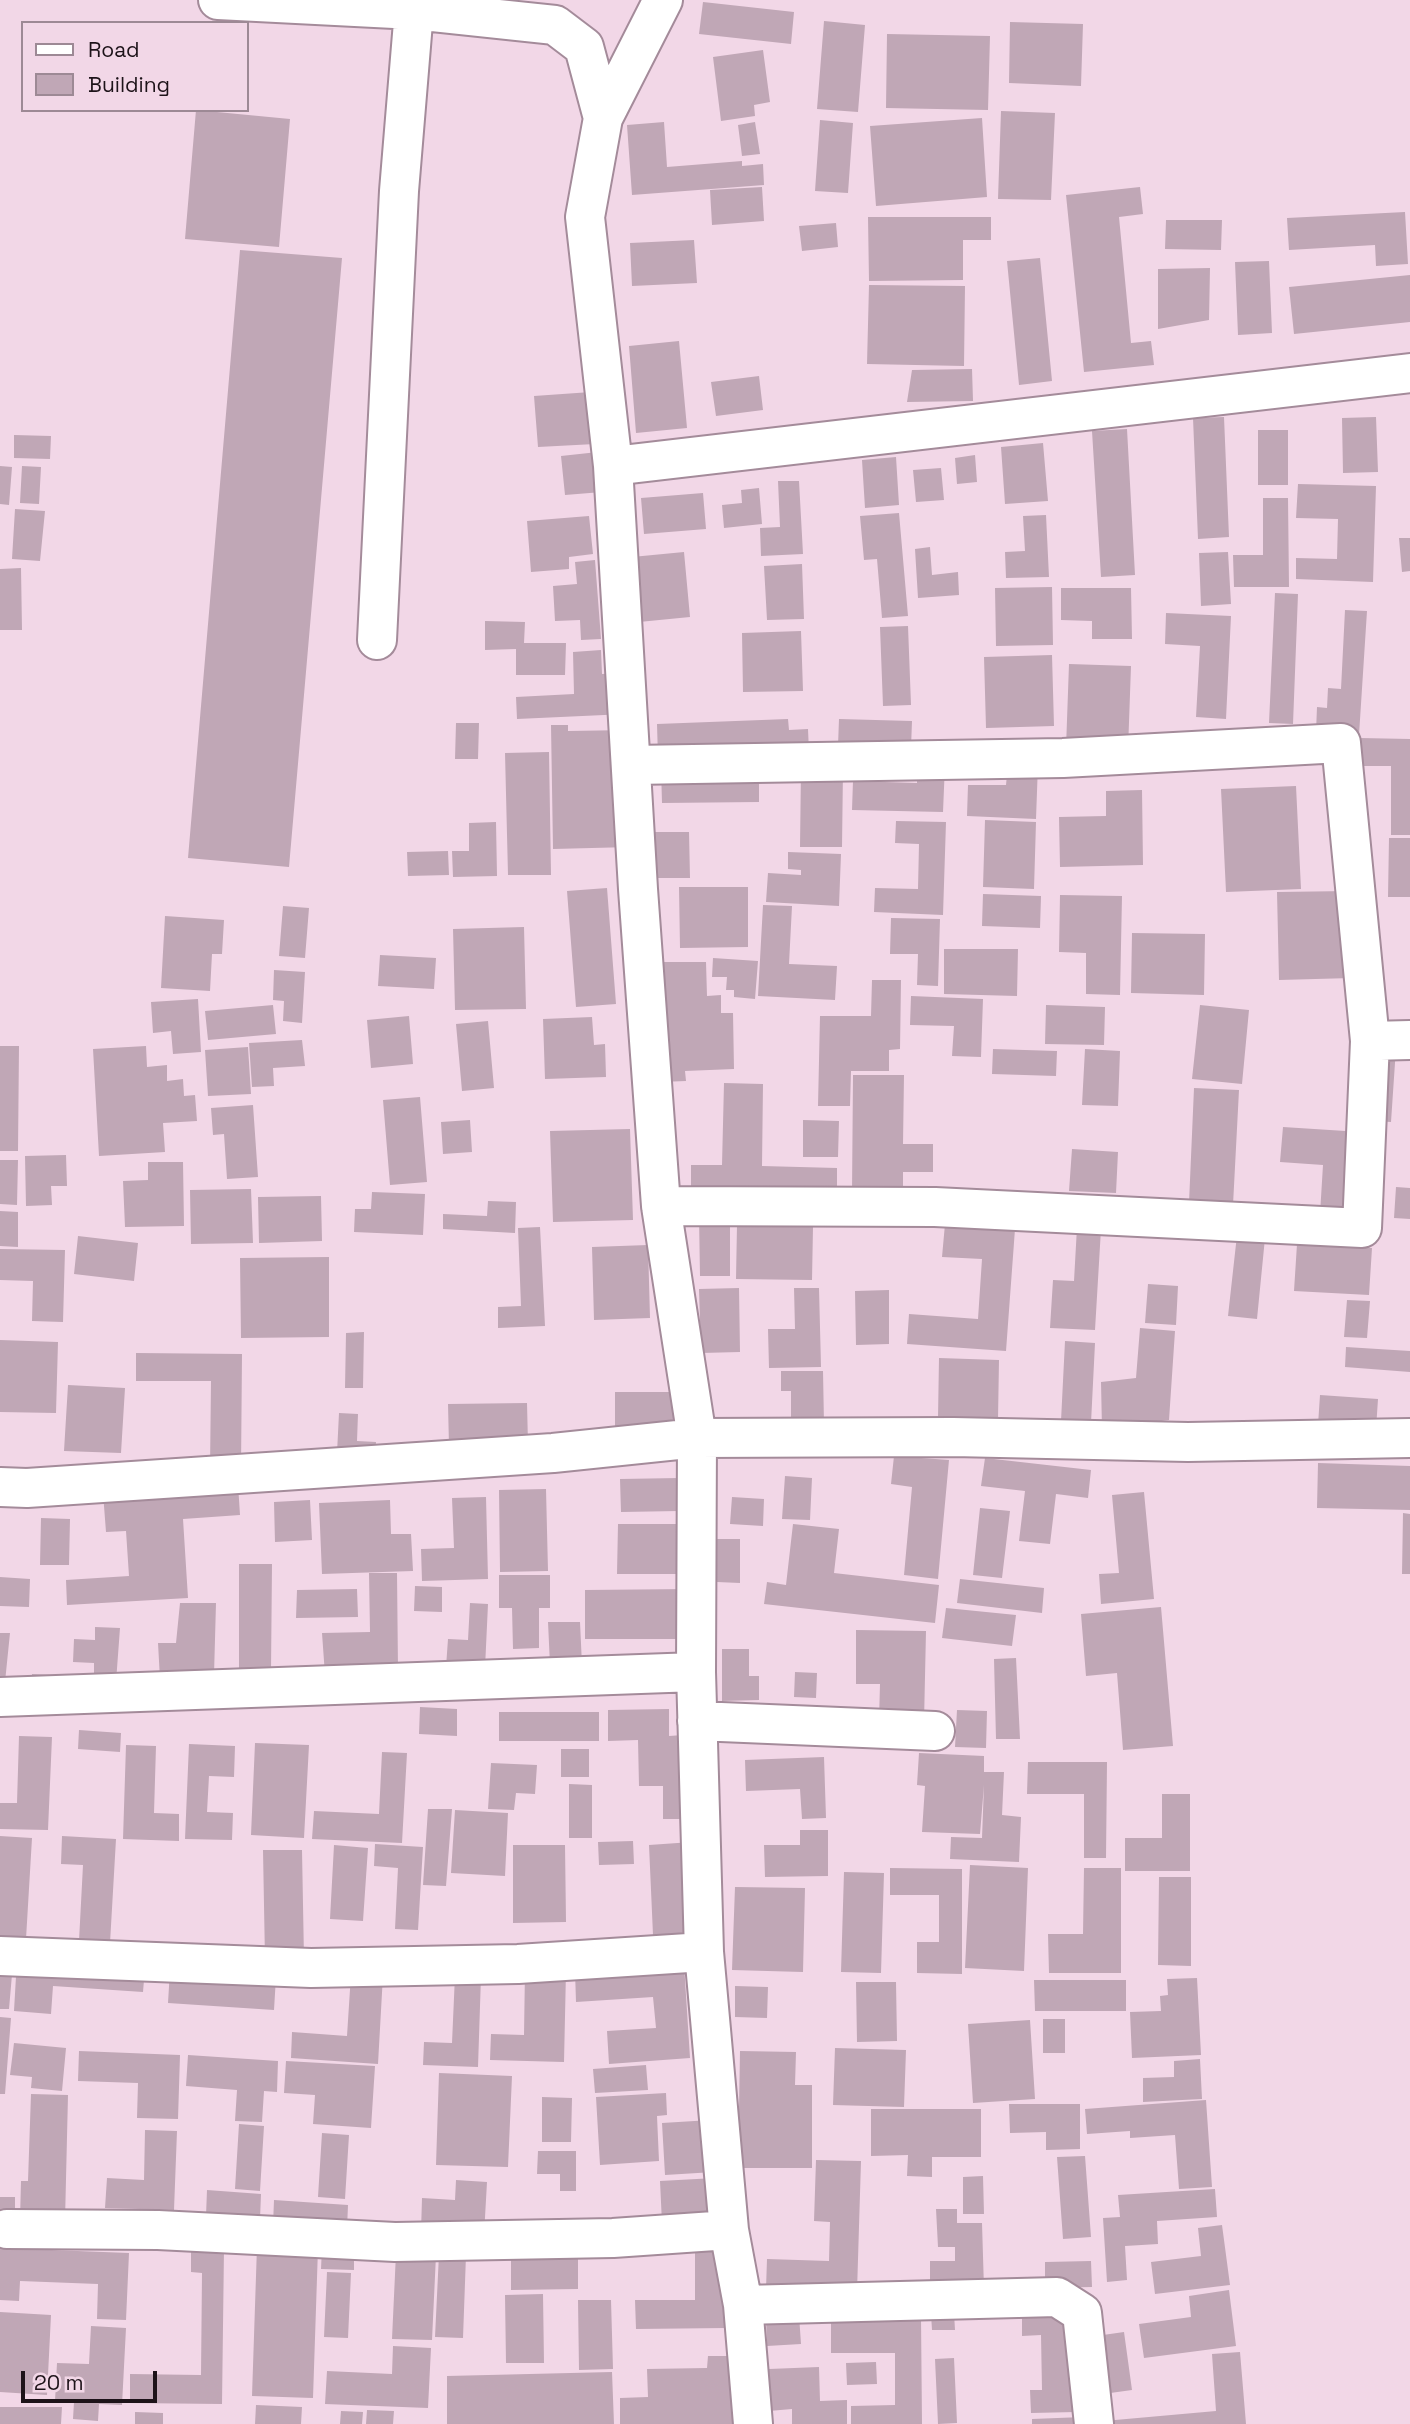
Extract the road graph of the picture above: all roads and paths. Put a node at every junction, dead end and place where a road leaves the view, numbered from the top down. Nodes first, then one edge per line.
1 (218, 0) edge
2 (663, 0) edge
3 (414, 10) junction
4 (603, 118) junction
5 (1410, 373) edge
6 (613, 466) junction
7 (377, 640) dead end
8 (632, 765) junction
9 (1410, 1040) edge
10 (1370, 1041) junction
11 (660, 1206) junction
12 (697, 1438) junction
13 (1410, 1438) edge
14 (0, 1487) edge
15 (696, 1672) junction
16 (0, 1697) edge
17 (697, 1720) junction
18 (935, 1731) dead end
19 (704, 1952) junction
20 (0, 1956) edge
21 (7, 2229) dead end
22 (729, 2230) junction
23 (743, 2305) junction
24 (753, 2424) edge
25 (1094, 2424) edge

1 - 3 street
2 - 4 street
3 - 4 street
3 - 7 street
4 - 6 street
5 - 6 street
6 - 8 street
8 - 10 street
8 - 11 street
9 - 10 street
10 - 11 street
11 - 12 street
12 - 13 street
12 - 14 street
12 - 15 street
15 - 16 street
15 - 17 street
17 - 18 street
17 - 19 street
19 - 20 street
19 - 22 street
21 - 22 street
22 - 23 street
23 - 24 street
23 - 25 street

